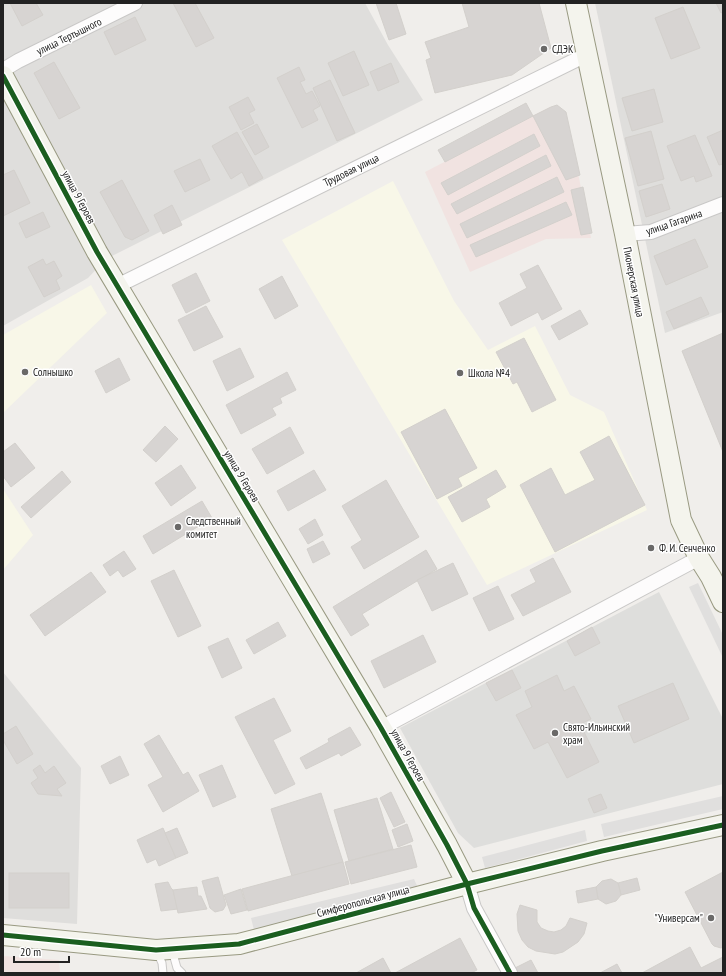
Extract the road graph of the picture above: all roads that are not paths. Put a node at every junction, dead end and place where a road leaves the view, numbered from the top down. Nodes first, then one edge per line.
1 (136, 3) edge
2 (581, 5) edge
3 (586, 55) junction
4 (3, 70) edge
5 (3, 76) edge
6 (723, 204) edge
7 (625, 234) junction
8 (116, 286) junction
9 (699, 558) junction
10 (717, 576) edge
11 (723, 602) edge
12 (381, 728) junction
13 (723, 825) edge
14 (466, 884) junction
15 (3, 935) edge
16 (164, 949) junction
17 (163, 973) edge
18 (182, 973) edge
19 (510, 973) edge

1 - 4 street, улица Тертышного
2 - 3 street, Пионерская улица
3 - 7 street, Пионерская улица
3 - 8 street, Трудовая улица
5 - 8 street, улица 9 Героев
6 - 7 street, улица Гагарина
7 - 9 street, Пионерская улица
8 - 12 street, улица 9 Героев
9 - 10 street, Пионерская улица
9 - 12 street
10 - 11 street, Пионерская улица
12 - 14 street, улица 9 Героев
13 - 14 street, Симферопольская улица
14 - 16 street, Симферопольская улица
14 - 19 street
15 - 16 street, Симферопольская улица
16 - 17 lane
16 - 18 lane

